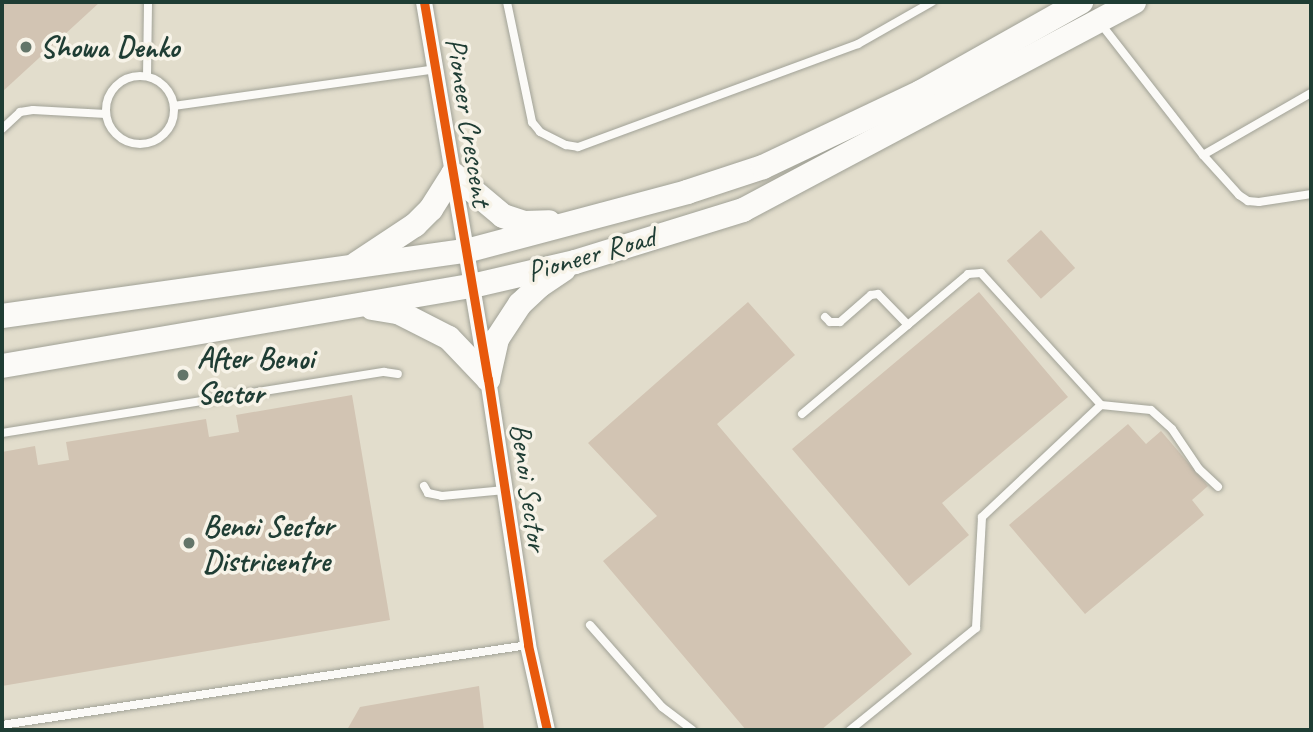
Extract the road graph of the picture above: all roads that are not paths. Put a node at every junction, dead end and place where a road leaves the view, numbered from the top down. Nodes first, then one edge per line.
1 (148, 2) edge
2 (424, 2) edge
3 (507, 2) edge
4 (932, 2) edge
5 (1134, 2) edge
6 (1085, 12) edge
7 (436, 69) junction
8 (147, 76) junction
9 (1311, 93) edge
10 (174, 106) junction
11 (106, 114) junction
12 (2, 129) edge
13 (1203, 155) junction
14 (453, 174) junction
15 (1311, 194) edge
16 (586, 219) junction
17 (466, 251) junction
18 (575, 262) junction
19 (350, 268) junction
20 (472, 286) junction
21 (358, 305) junction
22 (2, 316) edge
23 (825, 317) dead end
24 (908, 325) junction
25 (2, 366) edge
26 (398, 374) dead end
27 (488, 379) junction
28 (1101, 405) junction
29 (802, 414) dead end
30 (2, 433) edge
31 (424, 486) dead end
32 (1219, 487) dead end
33 (505, 490) junction
34 (590, 625) dead end
35 (528, 645) junction
36 (2, 724) edge
37 (547, 730) edge
38 (692, 730) edge
39 (850, 730) edge

1 - 8 lane
2 - 7 street, Pioneer Crescent
3 - 4 lane
5 - 6 main road, Pioneer Road
6 - 13 lane
6 - 16 main road, Pioneer Road
6 - 18 main road, Pioneer Road
7 - 10 lane
7 - 14 street, Pioneer Crescent
8 - 10 lane
8 - 11 lane
9 - 13 lane
10 - 11 lane
11 - 12 lane
13 - 15 lane
14 - 16 main road
14 - 17 street, Pioneer Crescent
14 - 19 main road
16 - 17 main road, Pioneer Road
17 - 19 main road, Pioneer Road
17 - 20 street, Benoi Sector
18 - 20 main road, Pioneer Road
18 - 27 main road
19 - 22 main road, Pioneer Road
20 - 21 main road, Pioneer Road
20 - 27 street, Benoi Sector
21 - 25 main road, Pioneer Road
21 - 27 main road
23 - 24 lane
24 - 28 lane
24 - 29 lane
26 - 30 lane
27 - 33 street, Benoi Sector
28 - 32 lane
28 - 39 lane
31 - 33 lane
33 - 35 street, Benoi Sector
34 - 38 lane
35 - 36 lane
35 - 37 street, Benoi Sector

